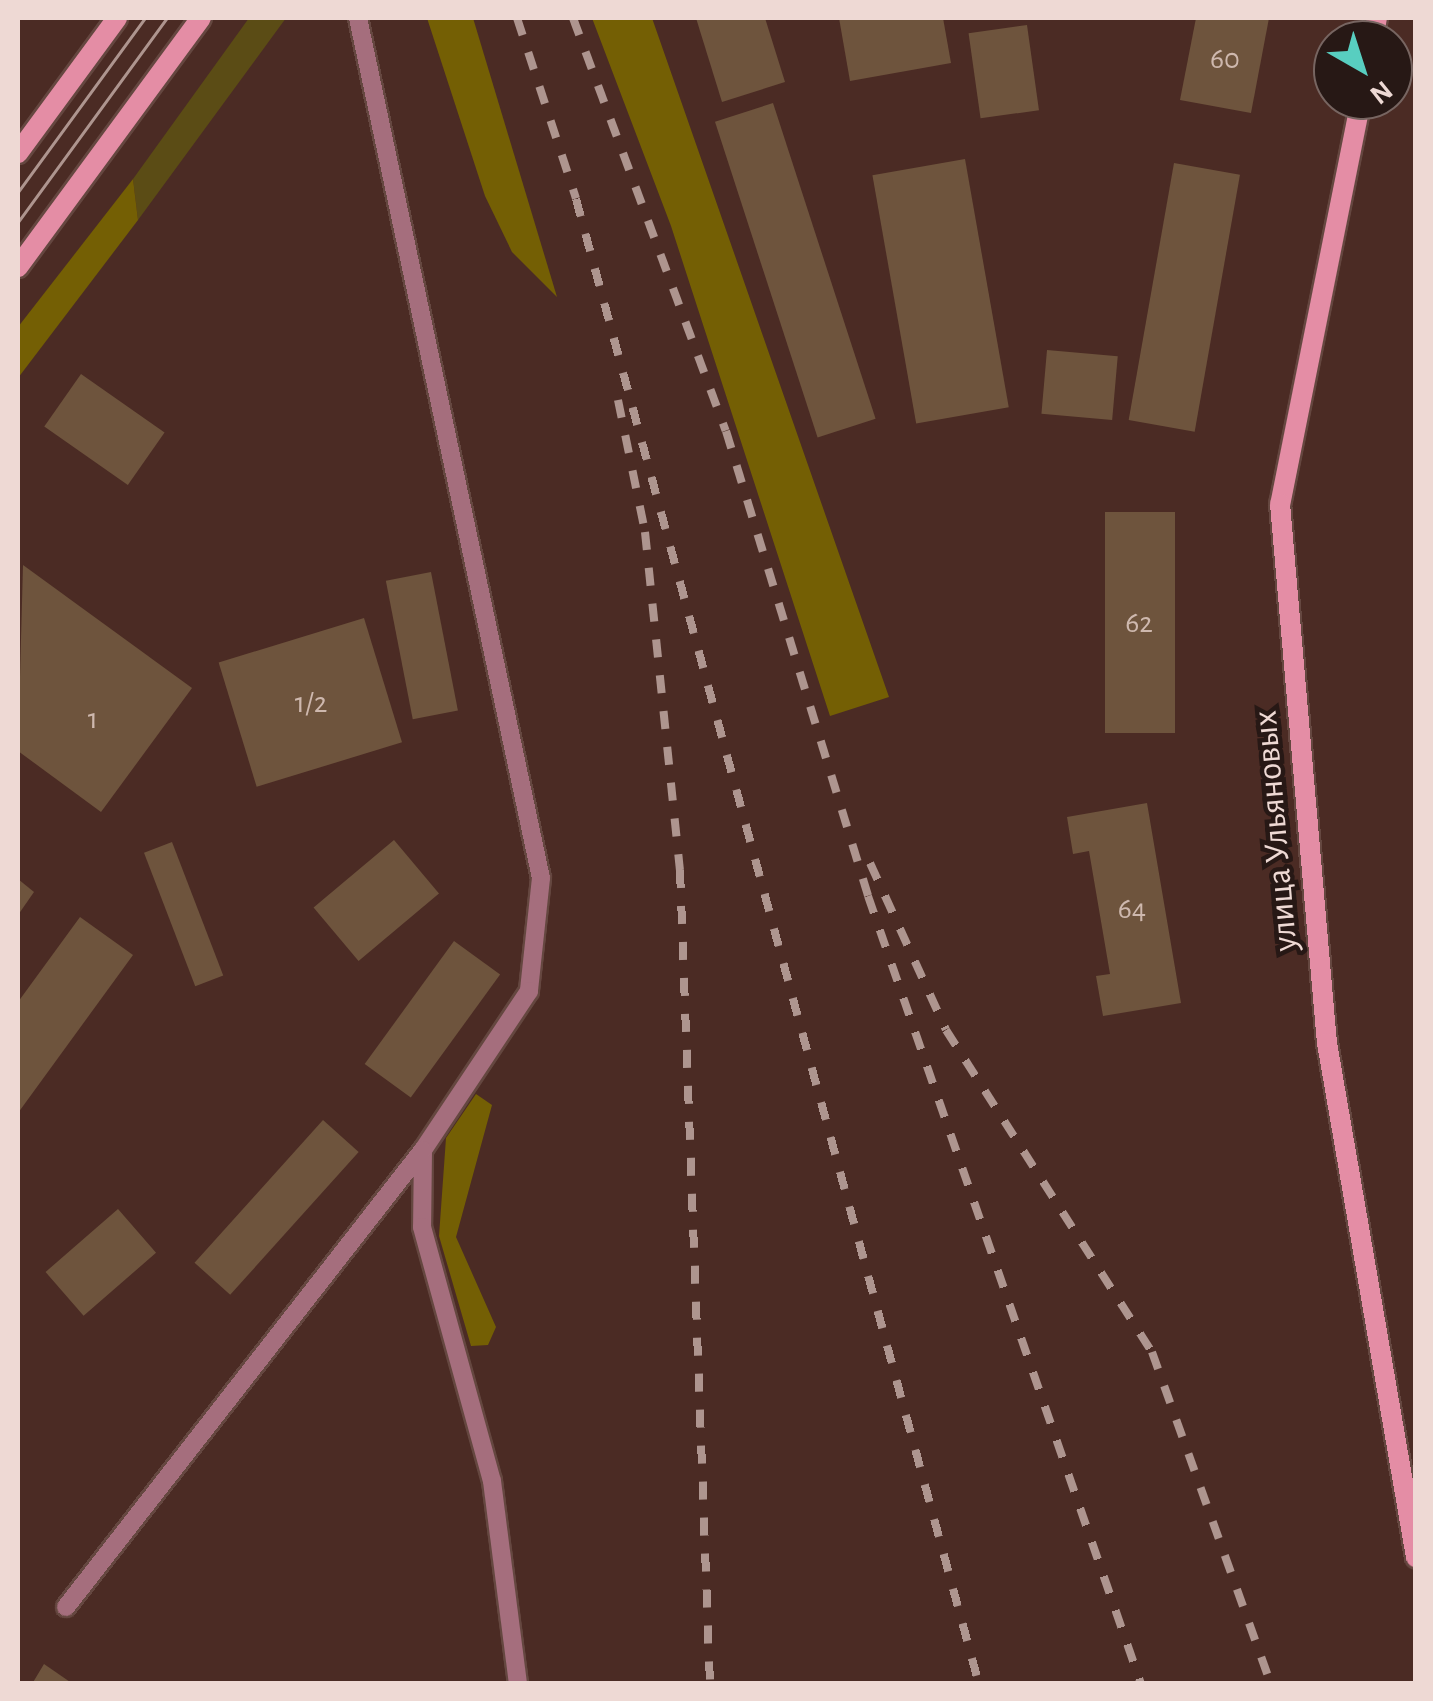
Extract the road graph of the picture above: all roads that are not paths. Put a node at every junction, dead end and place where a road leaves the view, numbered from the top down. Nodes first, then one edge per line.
1 (116, 18) edge
2 (201, 18) edge
3 (358, 18) edge
4 (1357, 120) edge
5 (18, 153) edge
6 (18, 267) edge
7 (423, 1150) junction
8 (1416, 1557) edge
9 (66, 1607) dead end
10 (518, 1684) edge

1 - 5 street
2 - 6 street
3 - 7 lane
4 - 8 street, улица Ульяновых
7 - 9 lane
7 - 10 lane

